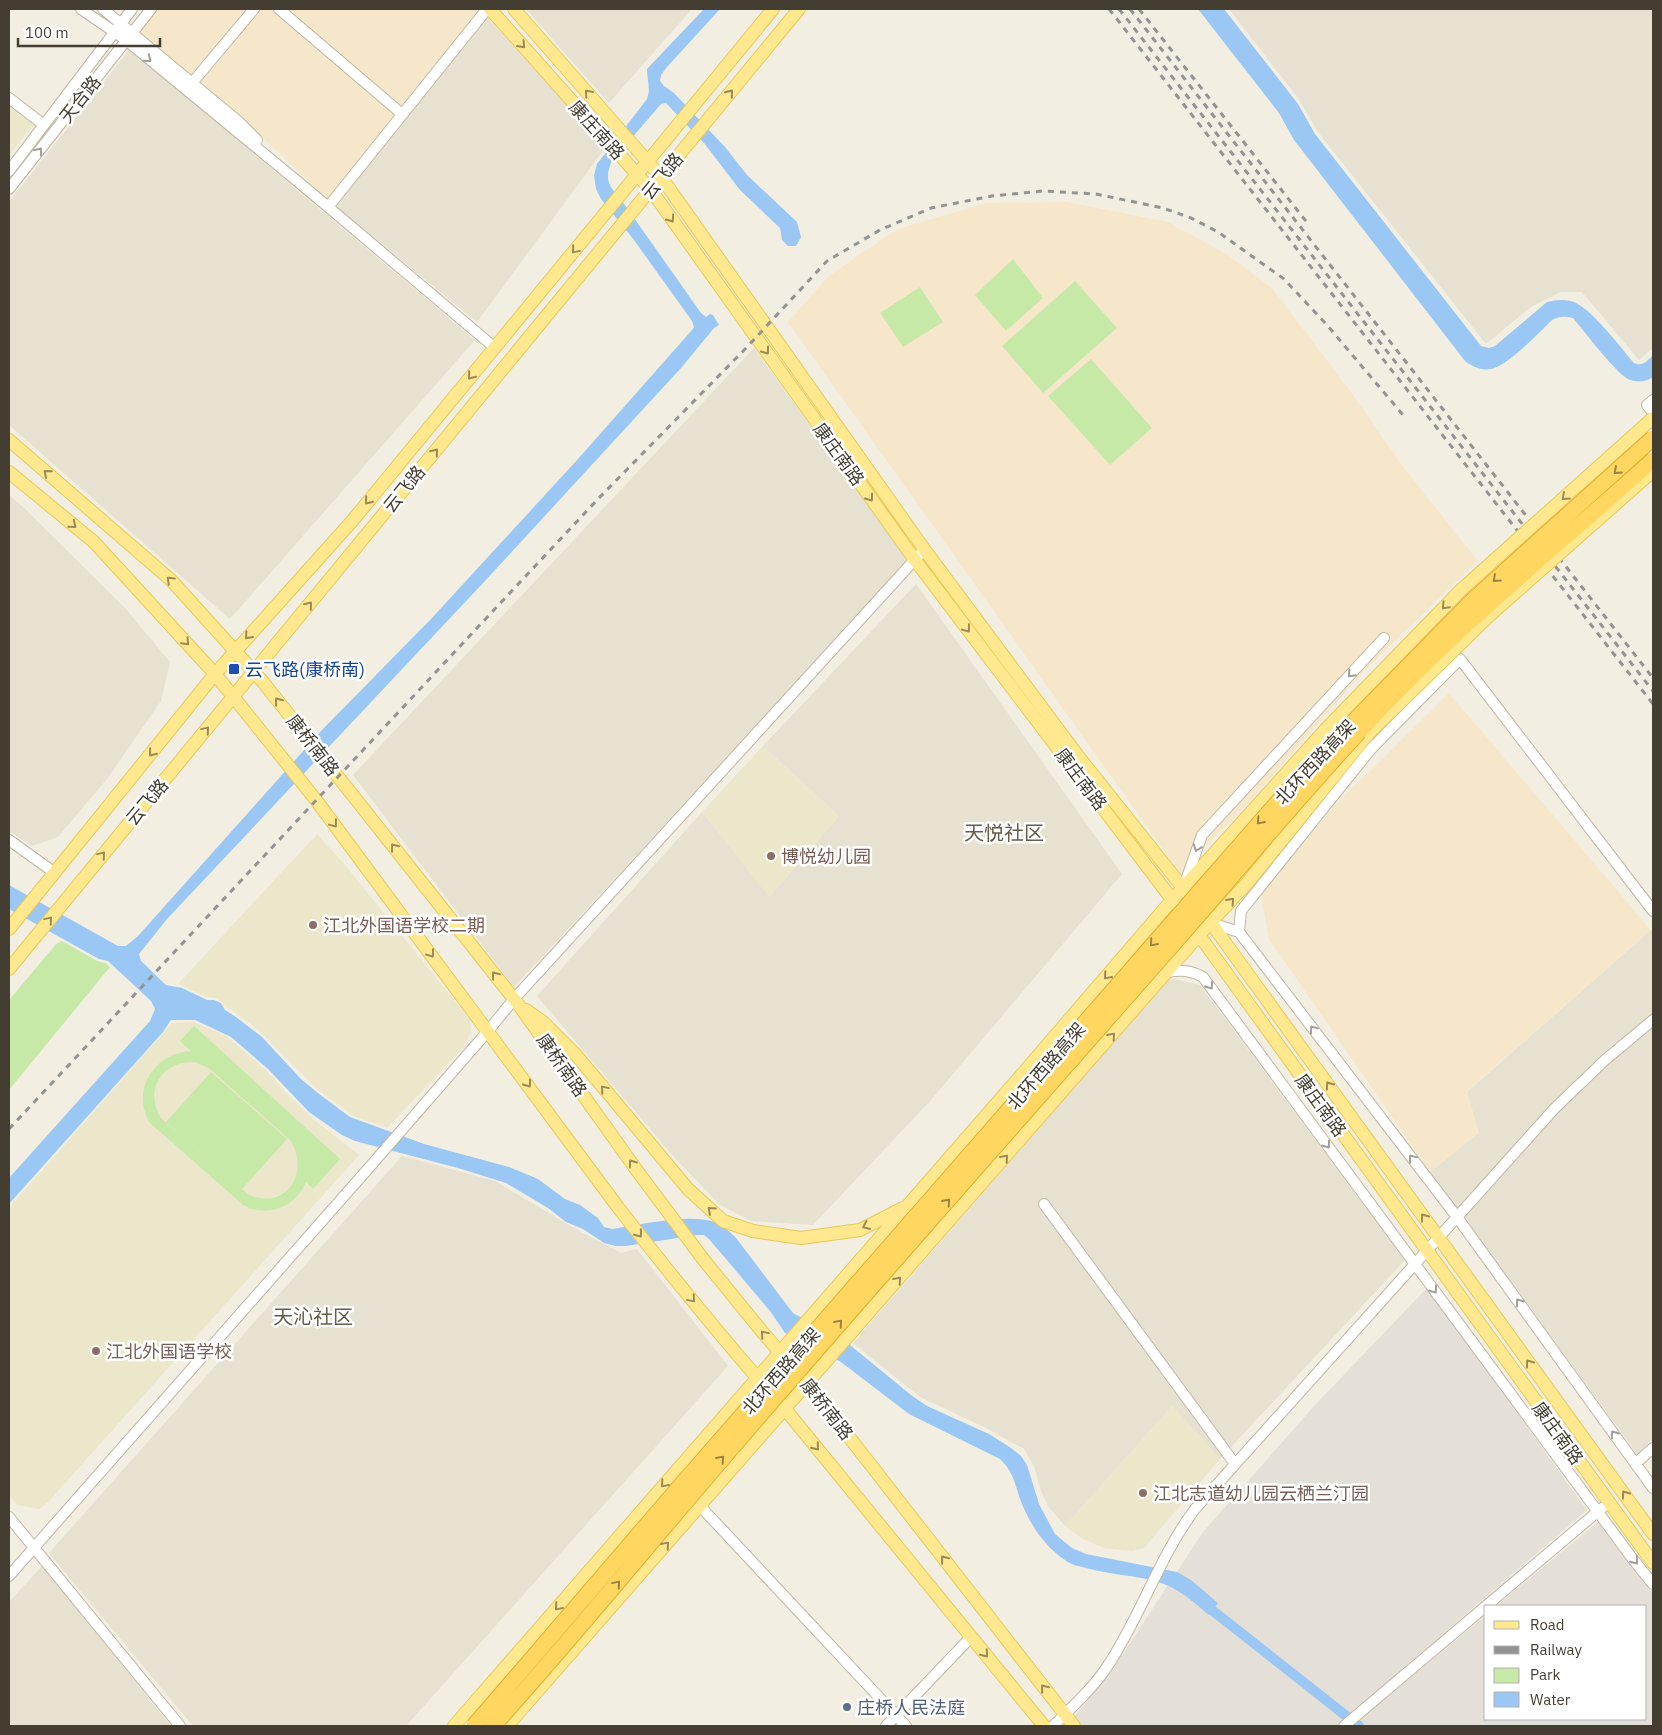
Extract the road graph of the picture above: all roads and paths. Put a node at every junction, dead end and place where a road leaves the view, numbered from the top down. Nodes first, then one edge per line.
1 (81, 9) edge
2 (103, 9) edge
3 (132, 9) edge
4 (151, 9) edge
5 (254, 9) edge
6 (279, 9) edge
7 (488, 9) edge
8 (514, 9) edge
9 (773, 9) edge
10 (798, 9) edge
11 (121, 22) junction
12 (115, 32) junction
13 (129, 36) junction
14 (192, 83) junction
15 (9, 98) edge
16 (402, 114) junction
17 (44, 125) junction
18 (648, 161) junction
19 (9, 171) edge
20 (637, 175) junction
21 (661, 177) junction
22 (9, 189) edge
23 (308, 190) junction
24 (650, 190) junction
25 (328, 206) junction
26 (494, 347) junction
27 (1653, 418) edge
28 (1653, 438) edge
29 (9, 440) edge
30 (1653, 460) edge
31 (1653, 471) edge
32 (9, 472) edge
33 (924, 549) junction
34 (915, 560) junction
35 (1384, 638) dead end
36 (235, 651) junction
37 (254, 672) junction
38 (215, 674) junction
39 (234, 697) junction
40 (9, 840) edge
41 (51, 878) junction
42 (1183, 888) junction
43 (1172, 900) junction
44 (1653, 911) edge
45 (1211, 923) junction
46 (9, 929) edge
47 (1239, 932) junction
48 (1199, 935) junction
49 (9, 969) edge
50 (1168, 972) junction
51 (516, 1001) junction
52 (1653, 1020) edge
53 (488, 1031) junction
54 (909, 1204) junction
55 (1044, 1204) dead end
56 (1457, 1217) junction
57 (1439, 1238) junction
58 (1427, 1252) junction
59 (1414, 1264) junction
60 (780, 1352) junction
61 (757, 1378) junction
62 (808, 1383) junction
63 (785, 1409) junction
64 (1653, 1448) edge
65 (1636, 1463) junction
66 (1236, 1464) junction
67 (1653, 1488) edge
68 (1609, 1503) junction
69 (700, 1506) junction
70 (1597, 1511) junction
71 (9, 1517) edge
72 (1653, 1534) edge
73 (34, 1548) junction
74 (1653, 1563) edge
75 (9, 1576) edge
76 (1653, 1584) edge
77 (1486, 1605) edge
78 (1484, 1607) edge
79 (971, 1637) junction
80 (1065, 1714) junction
81 (896, 1716) junction
82 (180, 1726) edge
83 (454, 1726) edge
84 (474, 1726) edge
85 (493, 1726) edge
86 (507, 1726) edge
87 (886, 1726) edge
88 (906, 1726) edge
89 (1044, 1726) edge
90 (1053, 1726) edge
91 (1074, 1726) edge
92 (1344, 1726) edge

1 - 12 street
2 - 11 street
3 - 11 street, 天合路
4 - 13 street, 天合路
5 - 14 street
6 - 16 street
7 - 16 street
7 -> 20 main road, 康庄南路
18 -> 8 main road, 康庄南路
9 - 18 main road, 云飞路
21 -> 10 main road, 云飞路
11 - 12 street, 天合路
11 - 13 street
12 - 13 street
12 - 17 street, 天合路
13 - 14 street
22 -> 13 street, 天合路
13 -> 23 street
14 - 23 street
15 - 17 street
16 - 25 street
17 - 19 street, 天合路
18 - 20 main road, 云飞路
18 - 21 main road, 康庄南路
20 - 24 main road, 康庄南路
20 -> 26 main road, 云飞路
21 - 24 main road, 云飞路
21 - 33 main road, 康庄南路
23 - 25 street
24 -> 34 main road, 康庄南路
37 -> 24 main road, 云飞路
25 - 26 street
26 -> 36 main road, 云飞路
27 -> 42 main road, bridge
28 -> 84 highway, 北环西路高架, bridge
36 -> 29 main road, 康桥南路
85 -> 30 highway, 北环西路高架, bridge
45 -> 31 main road, bridge
32 -> 38 main road
33 - 34 street
33 - 42 main road, 康庄南路
34 -> 43 main road, 康庄南路
34 - 51 street
35 -> 42 street
36 - 37 main road, 康桥南路
36 - 38 main road, 云飞路
37 - 39 main road, 云飞路
51 -> 37 main road, 康桥南路
38 - 39 main road, 康桥南路
38 -> 41 main road, 云飞路
49 -> 39 main road, 云飞路
39 -> 53 main road, 康桥南路
40 - 41 street
41 - 46 main road, 云飞路
42 - 43 main road
42 - 45 main road, 康庄南路
43 - 48 main road, 康庄南路
43 -> 54 main road
44 - 47 street
45 - 47 street
45 - 48 main road
57 -> 45 main road, 康庄南路
56 -> 47 street
48 - 50 main road
48 - 58 main road, 康庄南路
50 -> 59 street
62 -> 50 main road
51 - 53 street
54 -> 51 main road
60 -> 51 main road, 康桥南路
52 - 56 street
53 -> 61 main road, 康桥南路
53 - 73 street
54 - 60 main road
55 - 66 street
56 - 57 street
65 -> 56 street
57 - 58 street
72 -> 57 main road, 康庄南路
58 - 59 street
58 - 68 main road, 康庄南路
59 - 66 street
59 -> 70 street
60 - 61 main road
60 - 62 main road, 康桥南路
61 - 63 main road, 康桥南路
61 -> 83 main road
62 - 63 main road
80 -> 62 main road, 康桥南路
63 - 69 main road
63 -> 79 main road, 康桥南路
64 - 65 street
65 - 67 street
66 - 80 street
68 - 70 street
68 - 74 main road, 康庄南路
69 - 81 street
86 -> 69 main road
70 -> 76 street
70 - 77 street
71 - 73 street
73 - 75 street
73 - 82 street
78 - 92 street
79 - 81 street
79 -> 89 main road, 康桥南路
80 - 90 street
80 - 91 main road, 康桥南路
81 - 87 street
81 - 88 street

